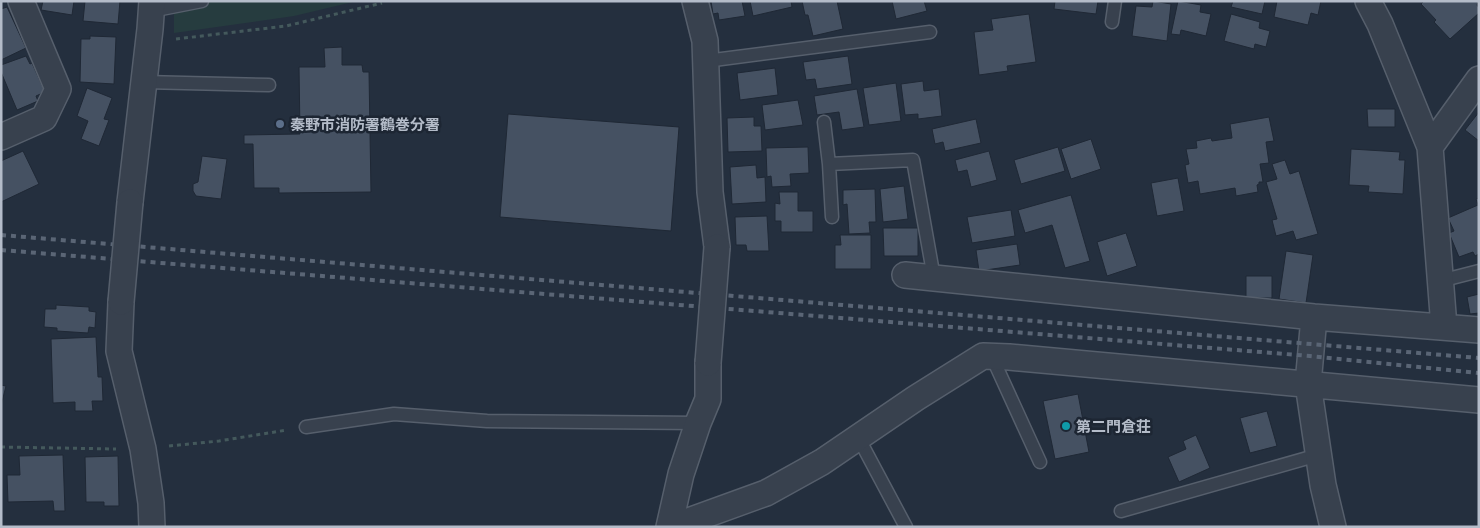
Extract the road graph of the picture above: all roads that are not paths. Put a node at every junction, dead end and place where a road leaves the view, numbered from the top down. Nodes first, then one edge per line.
1 (21, 1) edge
2 (202, 1) edge
3 (695, 1) edge
4 (1114, 1) edge
5 (1368, 1) edge
6 (152, 6) edge
7 (1112, 22) dead end
8 (930, 32) dead end
9 (706, 61) junction
10 (1479, 79) edge
11 (144, 82) junction
12 (269, 85) dead end
13 (824, 122) dead end
14 (1, 137) edge
15 (1430, 148) junction
16 (829, 164) junction
17 (832, 217) dead end
18 (1479, 271) edge
19 (905, 274) dead end
20 (934, 278) junction
21 (1440, 281) junction
22 (1314, 317) junction
23 (1444, 327) junction
24 (1479, 330) edge
25 (992, 357) junction
26 (1308, 384) junction
27 (1479, 400) edge
28 (698, 423) junction
29 (306, 427) road end
30 (858, 437) junction
31 (1318, 455) junction
32 (1040, 462) dead end
33 (1121, 511) dead end
34 (152, 527) edge
35 (670, 527) edge
36 (906, 527) edge
37 (1334, 527) edge

1 - 14 street
2 - 6 lane
3 - 9 street
4 - 7 lane
5 - 15 street
6 - 11 street
8 - 9 lane
9 - 28 street, bridge
10 - 15 street
11 - 12 lane
11 - 34 street, bridge
13 - 16 lane
15 - 21 street
16 - 17 lane
16 - 20 lane
18 - 21 lane
19 - 20 street
20 - 22 street
21 - 23 street
22 - 23 street
22 - 26 street
23 - 24 street
25 - 26 street
25 - 30 street
25 - 32 lane
26 - 27 street
26 - 31 street
28 - 29 lane
28 - 35 street
30 - 35 street
30 - 36 lane
31 - 33 lane
31 - 37 street

